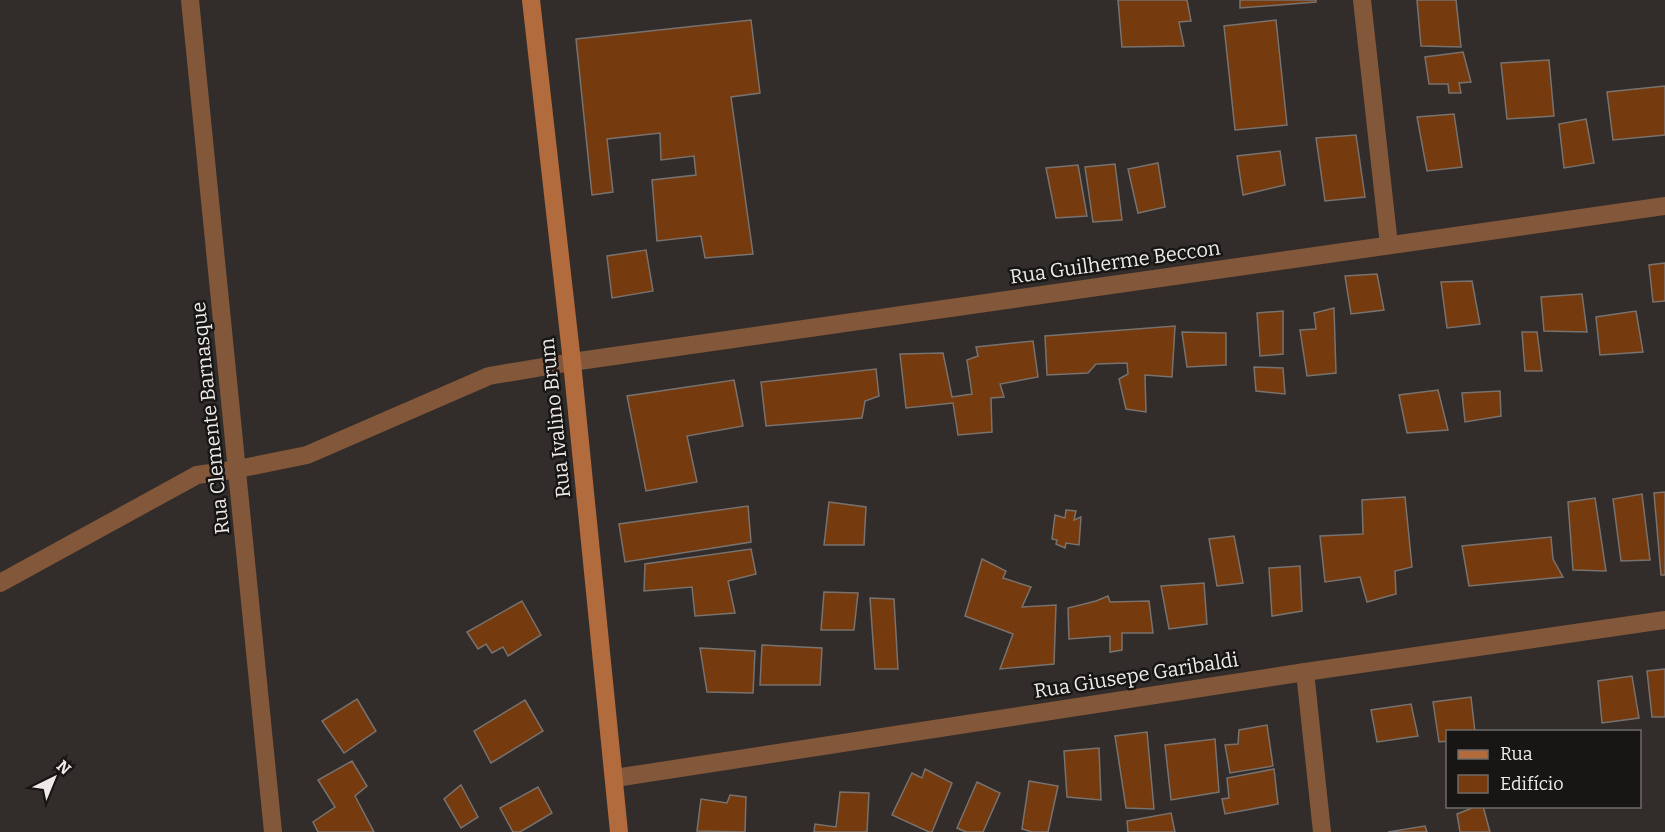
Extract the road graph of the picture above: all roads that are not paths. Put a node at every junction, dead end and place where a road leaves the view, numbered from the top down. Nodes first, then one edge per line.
1 (190, 0) edge
2 (531, 0) edge
3 (1362, 0) edge
4 (1665, 206) edge
5 (1389, 246) junction
6 (572, 362) junction
7 (238, 469) junction
8 (0, 583) edge
9 (1665, 620) edge
10 (1305, 672) junction
11 (615, 778) junction
12 (273, 832) edge
13 (619, 832) edge
14 (1322, 832) edge

1 - 7 street, Rua Clemente Barnasque
2 - 6 street, Rua Ivalino Brum
3 - 5 street
4 - 5 street, Rua Guilherme Beccon
5 - 6 street, Rua Guilherme Beccon
6 - 7 street, Rua Guilherme Beccon
6 - 11 street, Rua Ivalino Brum
7 - 8 street, Rua Guilherme Beccon
7 - 12 street, Rua Clemente Barnasque
9 - 10 street, Rua Giusepe Garibaldi
10 - 11 street, Rua Giusepe Garibaldi
10 - 14 street
11 - 13 street, Rua Ivalino Brum

